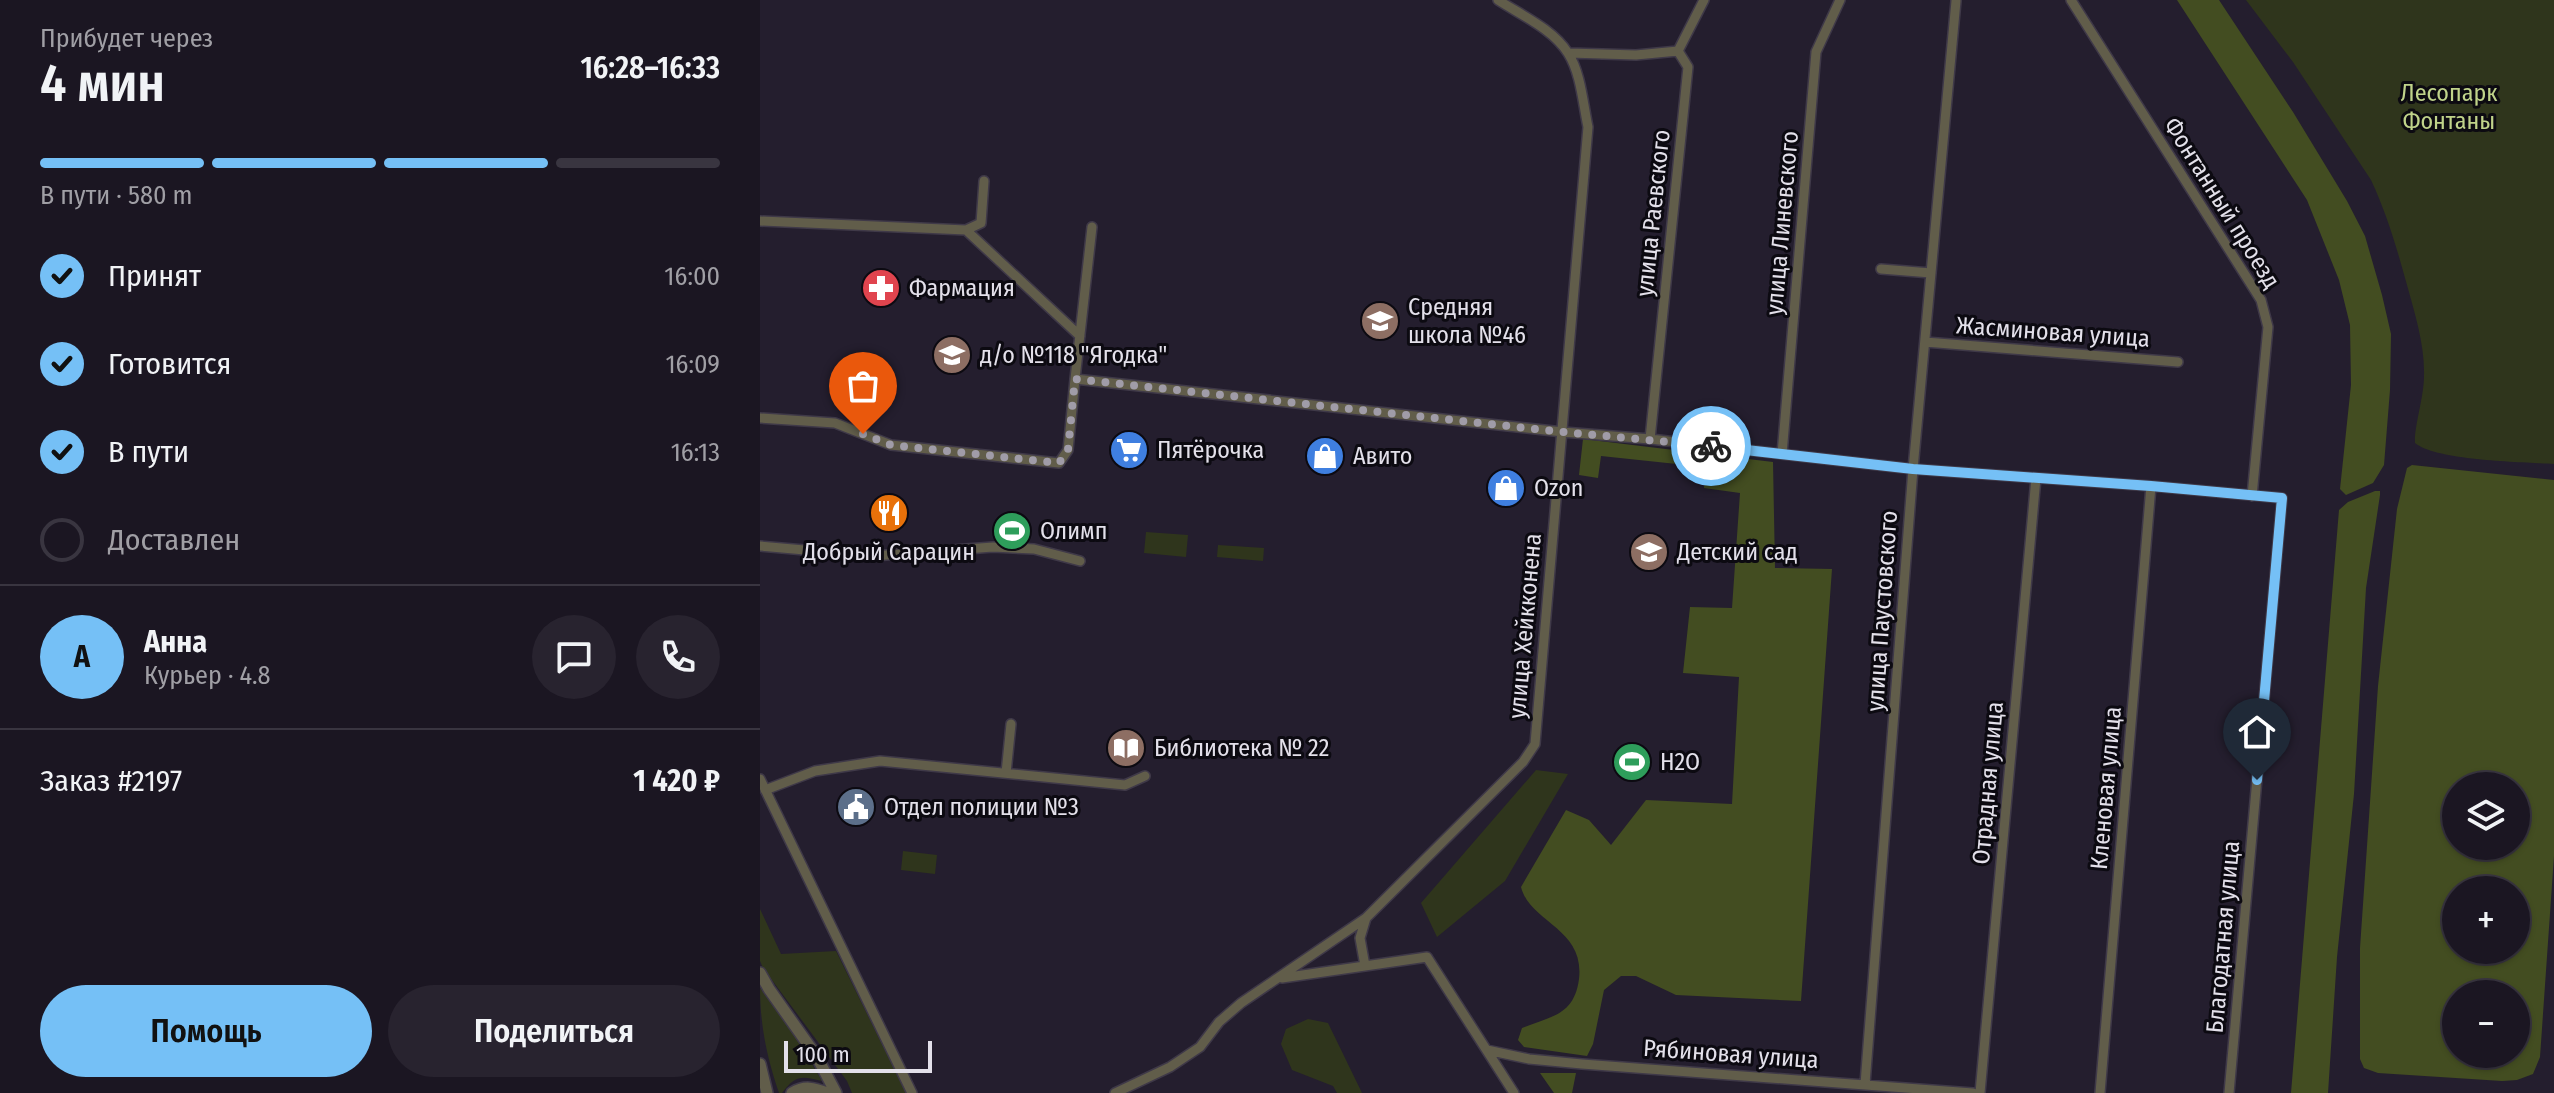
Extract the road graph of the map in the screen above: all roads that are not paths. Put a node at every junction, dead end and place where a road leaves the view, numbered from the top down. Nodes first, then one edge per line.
1 (1498, 0) edge
2 (1704, 0) edge
3 (1840, 0) edge
4 (1956, 0) edge
5 (2071, 0) edge
6 (1678, 51) junction
7 (1569, 53) junction
8 (984, 181) dead end
9 (760, 221) edge
10 (1092, 227) dead end
11 (966, 230) junction
12 (1881, 269) dead end
13 (1931, 273) junction
14 (1080, 336) junction
15 (1925, 342) junction
16 (2178, 362) dead end
17 (1075, 379) junction
18 (760, 418) edge
19 (1563, 432) junction
20 (1650, 439) junction
21 (1782, 454) junction
22 (1913, 469) junction
23 (2036, 478) junction
24 (2151, 486) junction
25 (2252, 496) junction
26 (760, 546) edge
27 (1080, 561) dead end
28 (1011, 724) dead end
29 (1006, 773) junction
30 (1145, 776) dead end
31 (760, 779) edge
32 (765, 790) junction
33 (1366, 918) junction
34 (1365, 966) junction
35 (760, 973) edge
36 (1278, 979) junction
37 (1487, 1050) junction
38 (760, 1064) edge
39 (1865, 1084) junction
40 (767, 1093) edge
41 (792, 1093) edge
42 (827, 1093) edge
43 (836, 1093) edge
44 (912, 1093) edge
45 (1115, 1093) edge
46 (1514, 1093) edge
47 (1973, 1093) edge
48 (1980, 1093) edge
49 (2100, 1093) edge
50 (2229, 1093) edge

1 - 7 street
2 - 6 street
3 - 21 street, улица Линевского
4 - 13 street, улица Паустовского
5 - 25 street, Фонтанный проезд
6 - 7 street
6 - 20 street, улица Раевского
7 - 19 street, улица Хейкконена
8 - 11 street
9 - 11 street
10 - 14 street
11 - 14 street
12 - 13 street
13 - 15 street, улица Паустовского
14 - 17 street
15 - 16 street, Жасминовая улица
15 - 22 street, улица Паустовского
17 - 18 street
17 - 19 street
19 - 20 street
19 - 33 street, улица Хейкконена
20 - 21 street
21 - 22 street
22 - 23 street
22 - 39 street, улица Паустовского
23 - 24 street
23 - 48 street, Отрадная улица
24 - 25 street
24 - 49 street, Кленовая улица
25 - 50 street, Благодатная улица
26 - 27 street
28 - 29 street
29 - 30 street
29 - 32 street
31 - 32 street
32 - 44 street
33 - 34 street
33 - 36 street, улица Хейкконена
34 - 36 street
34 - 37 street
35 - 43 street
36 - 45 street, улица Хейкконена
37 - 39 street, Рябиновая улица
37 - 46 street
38 - 40 street
39 - 47 street, Рябиновая улица
41 - 42 street

